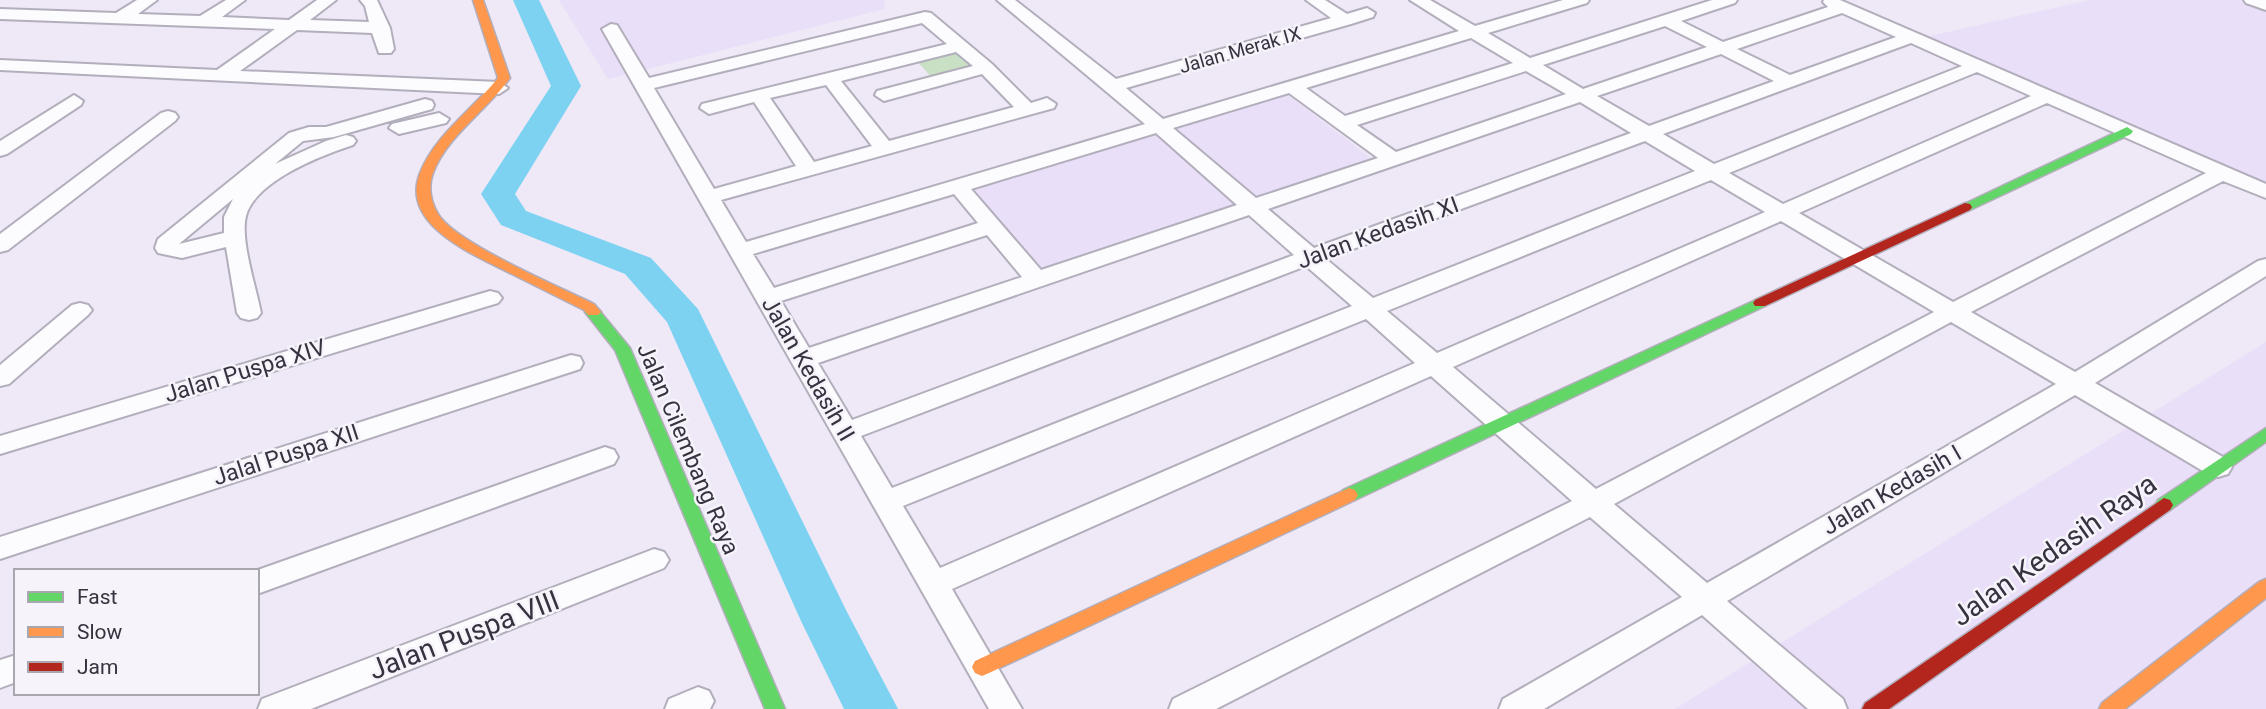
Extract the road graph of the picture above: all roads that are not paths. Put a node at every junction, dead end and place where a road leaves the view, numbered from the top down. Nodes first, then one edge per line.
1 (66, 0) edge
2 (149, 0) edge
3 (237, 0) edge
4 (328, 0) edge
5 (368, 0) edge
6 (478, 0) edge
7 (1005, 0) edge
8 (1314, 0) edge
9 (1418, 0) edge
10 (1581, 0) edge
11 (1729, 0) edge
12 (2252, 0) edge
13 (1835, 4) edge
14 (2266, 5) edge
15 (1367, 13) dead end
16 (0, 14) edge
17 (38, 16) junction
18 (118, 19) junction
19 (1345, 20) junction
20 (1666, 20) junction
21 (203, 22) junction
22 (292, 25) junction
23 (381, 28) junction
24 (611, 29) dead end
25 (1474, 32) junction
26 (1911, 37) junction
27 (959, 46) junction
28 (1722, 48) junction
29 (385, 49) dead end
30 (911, 58) junction
31 (1528, 64) junction
32 (0, 65) edge
33 (1978, 66) junction
34 (986, 68) junction
35 (223, 74) junction
36 (830, 78) junction
37 (932, 82) junction
38 (1790, 82) junction
39 (406, 84) junction
40 (643, 85) junction
41 (1113, 86) junction
42 (1292, 87) junction
43 (499, 88) junction
44 (884, 95) dead end
45 (759, 96) junction
46 (1582, 96) junction
47 (2048, 96) junction
48 (74, 101) dead end
49 (1047, 104) dead end
50 (709, 108) dead end
51 (1027, 110) junction
52 (168, 117) dead end
53 (439, 119) junction
54 (1343, 122) junction
55 (1159, 126) junction
56 (2127, 131) junction
57 (1648, 134) junction
58 (329, 139) junction
59 (885, 149) junction
60 (0, 150) edge
61 (1393, 159) junction
62 (808, 170) junction
63 (1713, 172) junction
64 (2221, 173) junction
65 (958, 186) junction
66 (2266, 192) edge
67 (708, 197) junction
68 (1252, 207) junction
69 (1782, 213) junction
70 (992, 226) junction
71 (236, 236) junction
72 (0, 245) edge
73 (740, 251) junction
74 (1310, 257) junction
75 (1858, 257) junction
76 (2266, 266) edge
77 (1037, 280) junction
78 (491, 298) dead end
79 (767, 298) junction
80 (1369, 309) junction
81 (80, 310) dead end
82 (1952, 312) junction
83 (249, 313) dead end
84 (803, 359) junction
85 (571, 363) dead end
86 (1434, 365) junction
87 (0, 378) edge
88 (2075, 384) junction
89 (1502, 424) junction
90 (845, 432) junction
91 (2266, 434) edge
92 (0, 444) edge
93 (605, 457) dead end
94 (2218, 467) junction
95 (886, 502) junction
96 (1593, 503) junction
97 (0, 548) edge
98 (654, 560) dead end
99 (259, 581) edge
100 (933, 584) junction
101 (2266, 587) edge
102 (1704, 599) junction
103 (982, 667) junction
104 (274, 709) edge
105 (775, 709) edge
106 (1006, 709) edge
107 (1185, 709) edge
108 (1515, 709) edge
109 (1831, 709) edge
110 (1872, 709) edge
111 (2109, 709) edge

1 - 17 street
2 - 18 street
3 - 21 street
4 - 22 street
5 - 23 street
6 - 43 street
7 - 41 street
8 - 19 street
9 - 25 street
10 - 25 street
11 - 20 street
12 - 14 street
13 - 26 street
13 - 28 street
15 - 19 street, Jalan Merak IX
16 - 17 street
17 - 18 street
18 - 21 street
19 - 41 street, Jalan Merak IX
20 - 28 street
20 - 31 street
21 - 22 street
22 - 23 street
22 - 35 street
23 - 29 street
24 - 40 street, Jalan Kedasih II
25 - 31 street
25 - 42 street
26 - 33 street
26 - 38 street, Jalan Kedasih XI
27 - 30 street
27 - 34 street
27 - 40 street
28 - 38 street
28 - 46 street
30 - 36 street
30 - 37 street
31 - 46 street
31 - 54 street
32 - 35 street
33 - 47 street
33 - 63 street
34 - 37 street
34 - 51 street
35 - 39 street
36 - 45 street
36 - 59 street
37 - 44 street
38 - 57 street, Jalan Kedasih XI
39 - 43 street
39 - 53 street
40 - 67 street, Jalan Kedasih II
41 - 55 street
42 - 54 street
42 - 55 street
43 - 53 street, Jalan Cilembang Raya
45 - 50 street
45 - 62 street
46 - 57 street
46 - 61 street
47 - 56 street
47 - 69 street
48 - 60 street
49 - 51 street
51 - 59 street
52 - 72 street
53 - 58 street
53 - 105 street, Jalan Cilembang Raya
54 - 61 street
55 - 65 street
55 - 68 street
56 - 64 street
56 - 75 street
57 - 63 street
57 - 74 street, Jalan Kedasih XI
58 - 71 street
58 - 71 street
59 - 62 street
61 - 68 street
62 - 67 street
63 - 69 street
63 - 80 street
64 - 66 street
64 - 82 street
65 - 70 street
65 - 73 street
67 - 73 street, Jalan Kedasih II
68 - 74 street
68 - 77 street
69 - 75 street
69 - 86 street
70 - 77 street
70 - 79 street
71 - 83 street
73 - 79 street, Jalan Kedasih II
74 - 80 street
74 - 90 street, Jalan Kedasih XI
75 - 82 street
75 - 89 street
76 - 88 street, Jalan Kedasih I
77 - 84 street
78 - 92 street, Jalan Puspa XIV
79 - 84 street, Jalan Kedasih II
80 - 86 street
80 - 95 street
81 - 87 street
82 - 88 street
82 - 96 street
84 - 90 street, Jalan Kedasih II
85 - 97 street, Jalal Puspa XII
86 - 89 street
86 - 100 street
88 - 94 street
88 - 102 street, Jalan Kedasih I
89 - 96 street
89 - 103 street
90 - 95 street, Jalan Kedasih II
91 - 94 street, Jalan Kedasih Raya
93 - 99 street
94 - 110 street, Jalan Kedasih Raya
95 - 100 street, Jalan Kedasih II
96 - 102 street
96 - 107 street
98 - 104 street, Jalan Puspa VIII
100 - 103 street, Jalan Kedasih II
101 - 111 street
102 - 108 street, Jalan Kedasih I
102 - 109 street
103 - 106 street, Jalan Kedasih II

